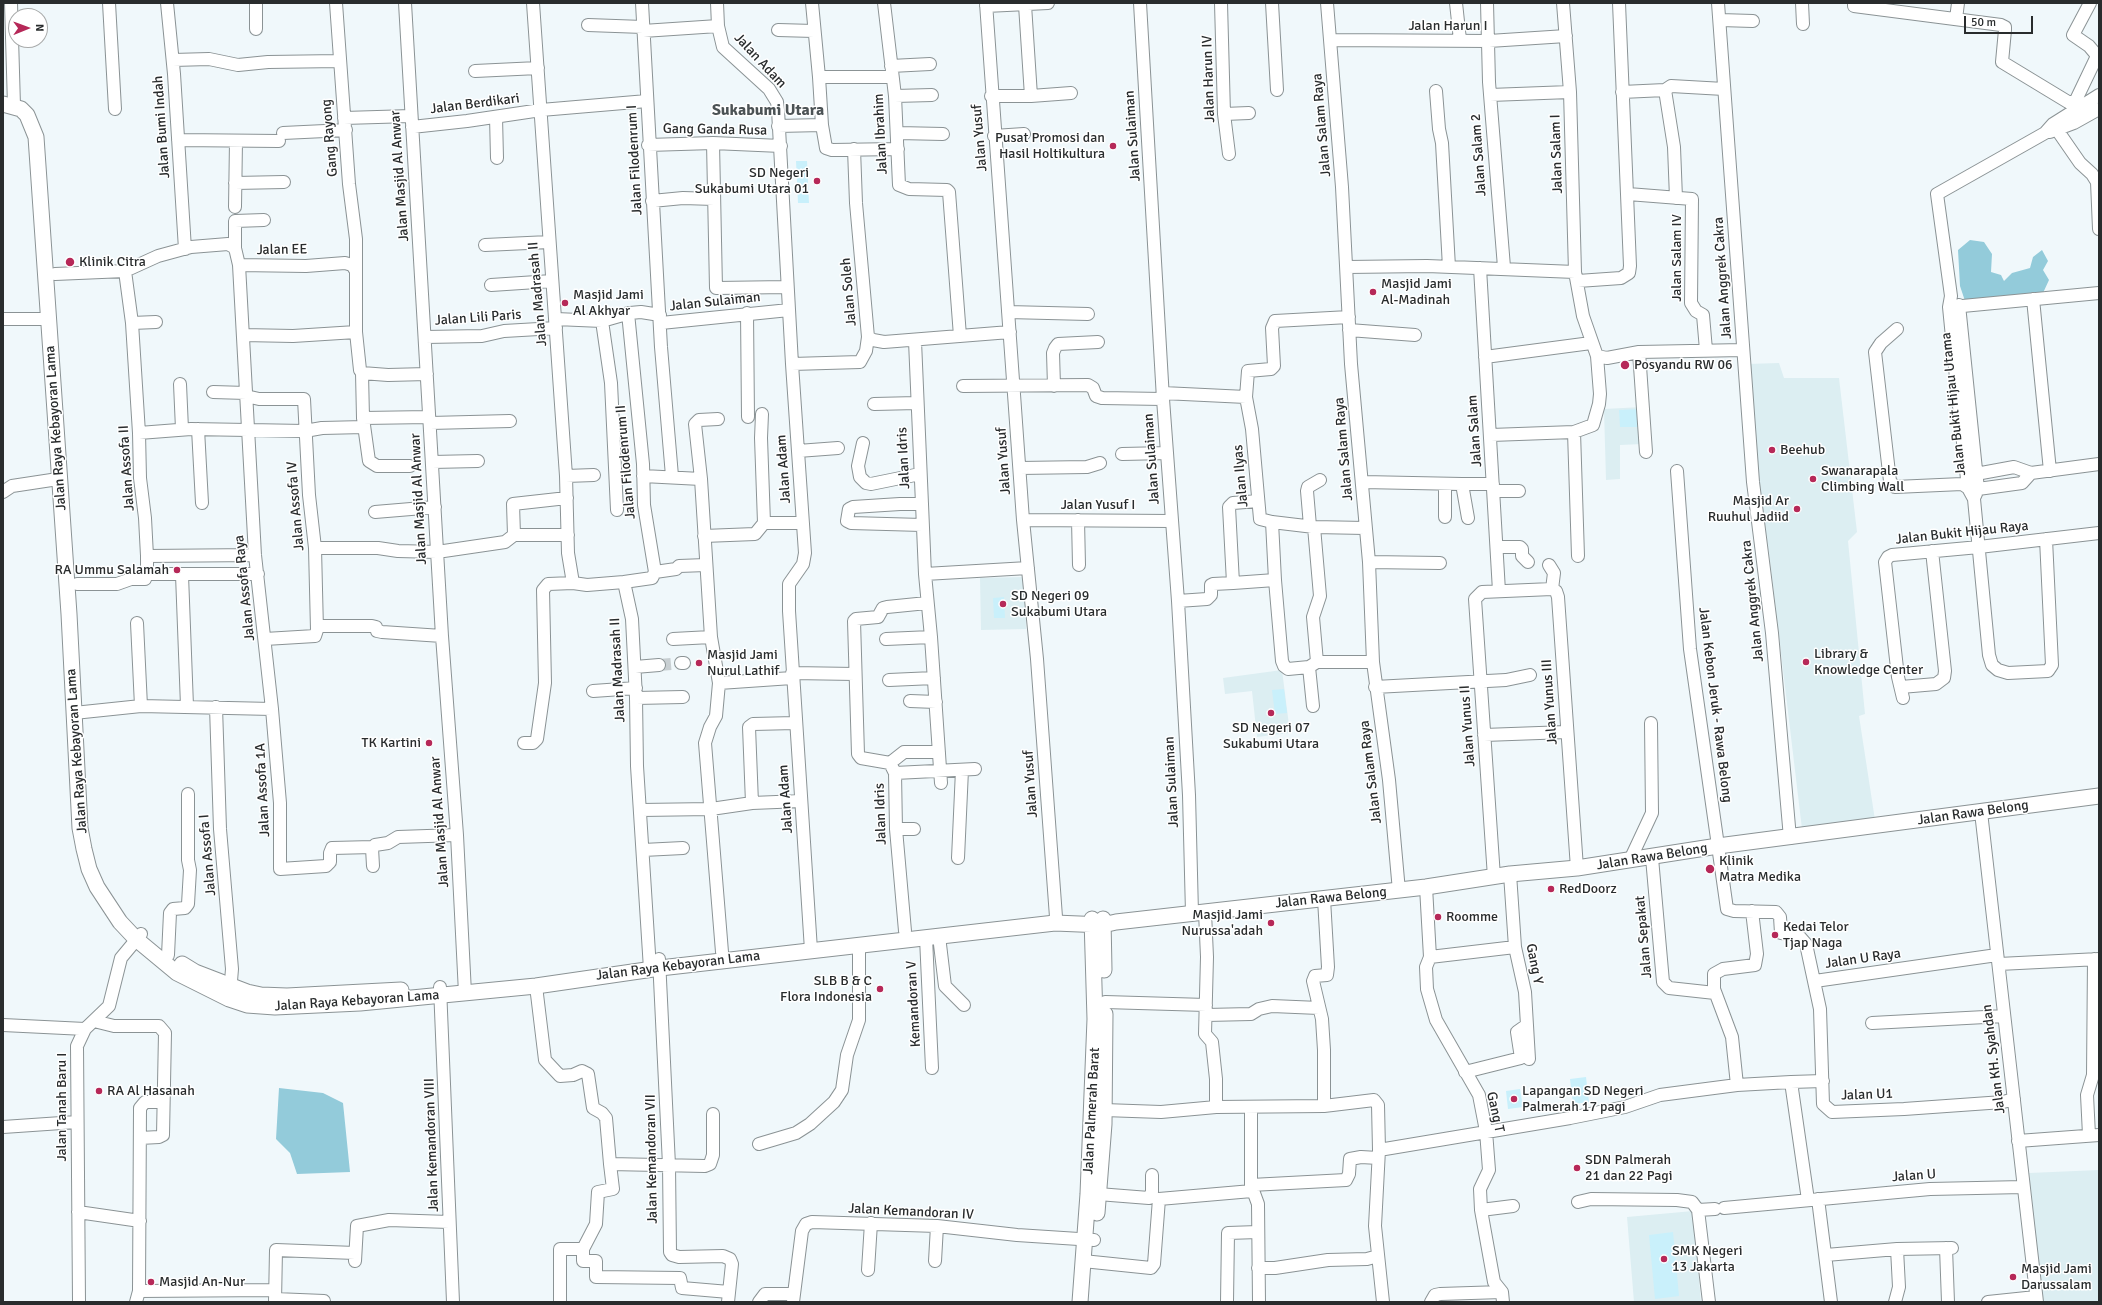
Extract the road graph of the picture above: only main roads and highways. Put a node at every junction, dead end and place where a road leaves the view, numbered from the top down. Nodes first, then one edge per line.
1 (9, 100) edge
2 (50, 277) junction
3 (55, 334) junction
4 (66, 504) junction
5 (75, 662) junction
6 (2099, 796) edge
7 (1101, 922) junction
8 (138, 936) junction
9 (811, 946) junction
10 (655, 964) junction
11 (230, 993) junction
12 (1090, 1240) junction
13 (1088, 1262) junction
14 (1080, 1302) edge
15 (1090, 1302) edge

1 - 2 main road, Jalan Raya Kebayoran Lama
2 - 3 main road, Jalan Raya Kebayoran Lama
2 - 3 main road, Jalan Raya Kebayoran Lama
3 - 4 main road, Jalan Raya Kebayoran Lama
3 - 4 main road, Jalan Raya Kebayoran Lama
4 - 5 main road, Jalan Raya Kebayoran Lama
4 - 5 main road, Jalan Raya Kebayoran Lama
5 - 8 main road, Jalan Raya Kebayoran Lama
6 - 7 main road, Jalan Rawa Belong
7 - 9 main road, Jalan Raya Kebayoran Lama
7 - 9 main road, Jalan Raya Kebayoran Lama
7 - 12 main road, Jalan Palmerah Barat
7 - 12 main road, Jalan Palmerah Barat
8 - 11 main road, Jalan Raya Kebayoran Lama
8 - 11 main road, Jalan Raya Kebayoran Lama
9 - 10 main road, Jalan Raya Kebayoran Lama
9 - 10 main road, Jalan Raya Kebayoran Lama
10 - 11 main road, Jalan Raya Kebayoran Lama
12 - 13 main road, Jalan Palmerah Barat
13 - 14 main road, Jalan Palmerah Barat
13 - 15 main road, Jalan Palmerah Barat

